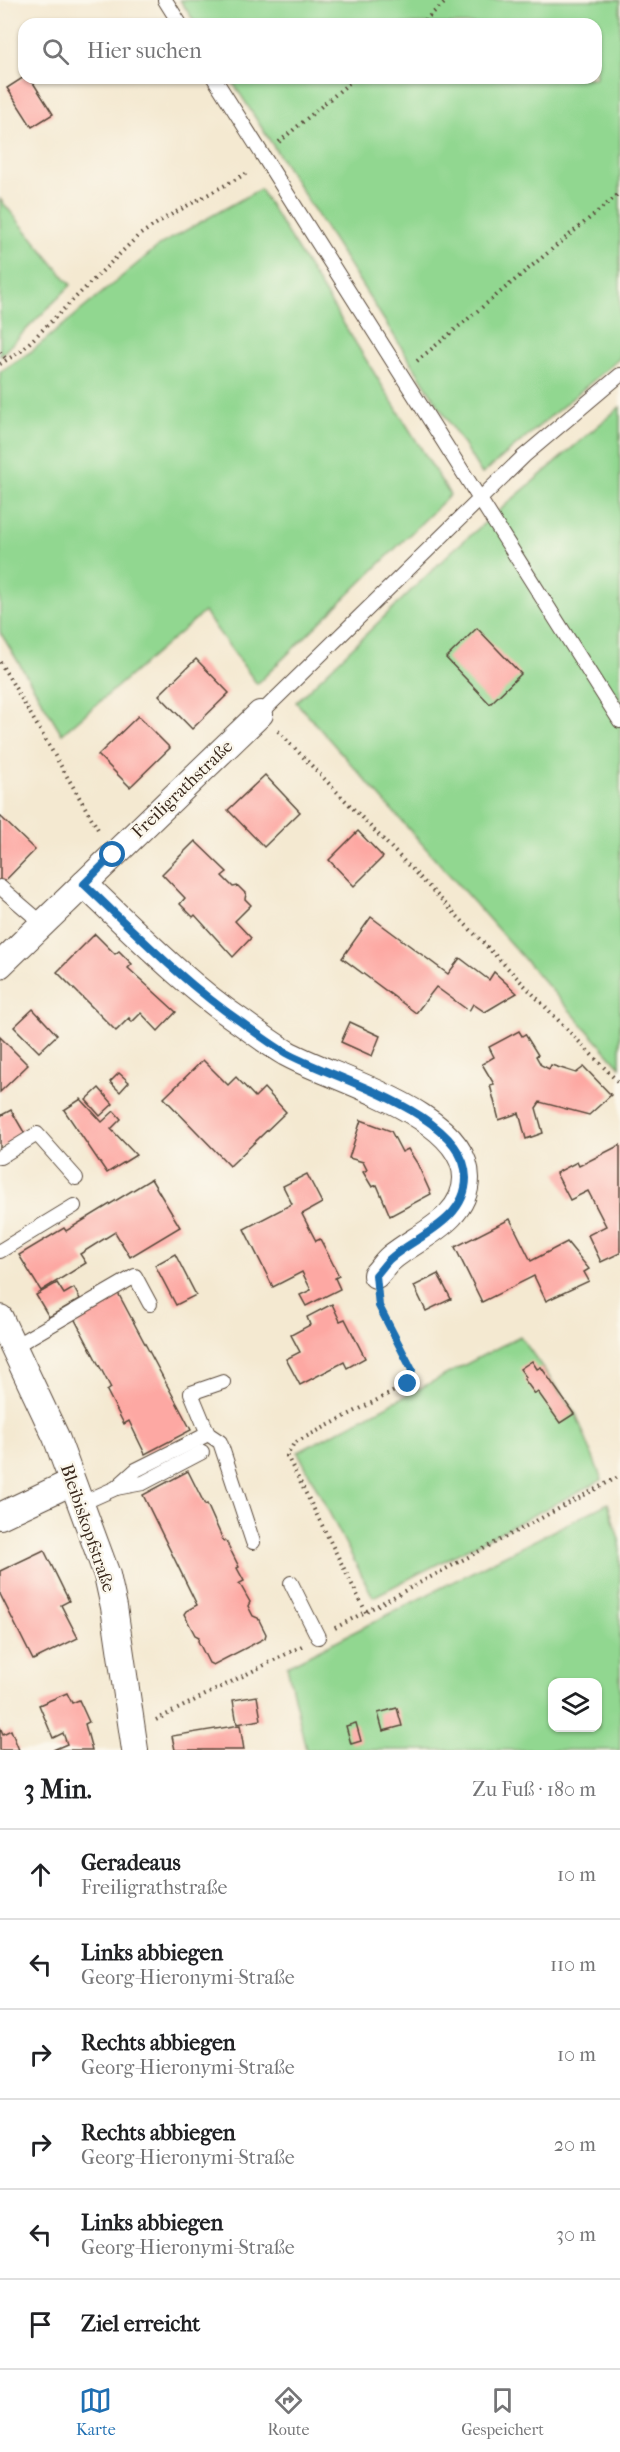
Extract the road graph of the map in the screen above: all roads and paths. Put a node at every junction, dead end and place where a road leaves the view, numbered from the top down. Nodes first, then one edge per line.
1 (165, 0) edge
2 (448, 0) edge
3 (176, 18) edge
4 (427, 18) edge
5 (218, 84) edge
6 (348, 84) edge
7 (261, 156) junction
8 (620, 193) edge
9 (0, 352) edge
10 (7, 360) junction
11 (0, 364) edge
12 (399, 375) junction
13 (620, 375) edge
14 (479, 500) junction
15 (0, 662) edge
16 (260, 714) junction
17 (620, 721) edge
18 (113, 855) junction
19 (84, 884) junction
20 (0, 887) edge
21 (43, 924) junction
22 (0, 965) edge
23 (620, 1084) edge
24 (0, 1157) edge
25 (76, 1178) dead end
26 (74, 1206) dead end
27 (0, 1251) edge
28 (376, 1275) joint
29 (150, 1304) dead end
30 (0, 1318) edge
31 (13, 1347) junction
32 (223, 1382) dead end
33 (208, 1434) junction
34 (202, 1452) dead end
35 (620, 1476) edge
36 (116, 1488) junction
37 (76, 1493) junction
38 (0, 1516) edge
39 (253, 1542) dead end
40 (291, 1582) dead end
41 (366, 1612) junction
42 (318, 1637) junction
43 (134, 1741) edge

1 - 3 lane
2 - 4 path
5 - 7 lane
6 - 7 path
7 - 10 path
7 - 12 lane
8 - 12 path
9 - 10 path
10 - 11 path
12 - 14 lane
13 - 14 lane
14 - 16 lane
14 - 17 lane
15 - 18 path
16 - 18 street, Freiligrathstraße
16 - 23 path
18 - 19 street, Freiligrathstraße
19 - 21 street, Freiligrathstraße
19 - 28 street
20 - 21 lane
21 - 22 street, Freiligrathstraße
24 - 25 lane
26 - 27 lane
28 - 41 path
29 - 31 lane
30 - 31 street, Bleibiskopfstraße
31 - 37 street, Bleibiskopfstraße
32 - 33 lane
33 - 36 lane
33 - 39 lane
34 - 36 lane
35 - 41 path
36 - 37 lane
37 - 38 street
37 - 43 street, Bleibiskopfstraße
40 - 42 lane
41 - 42 path
42 - 43 path

